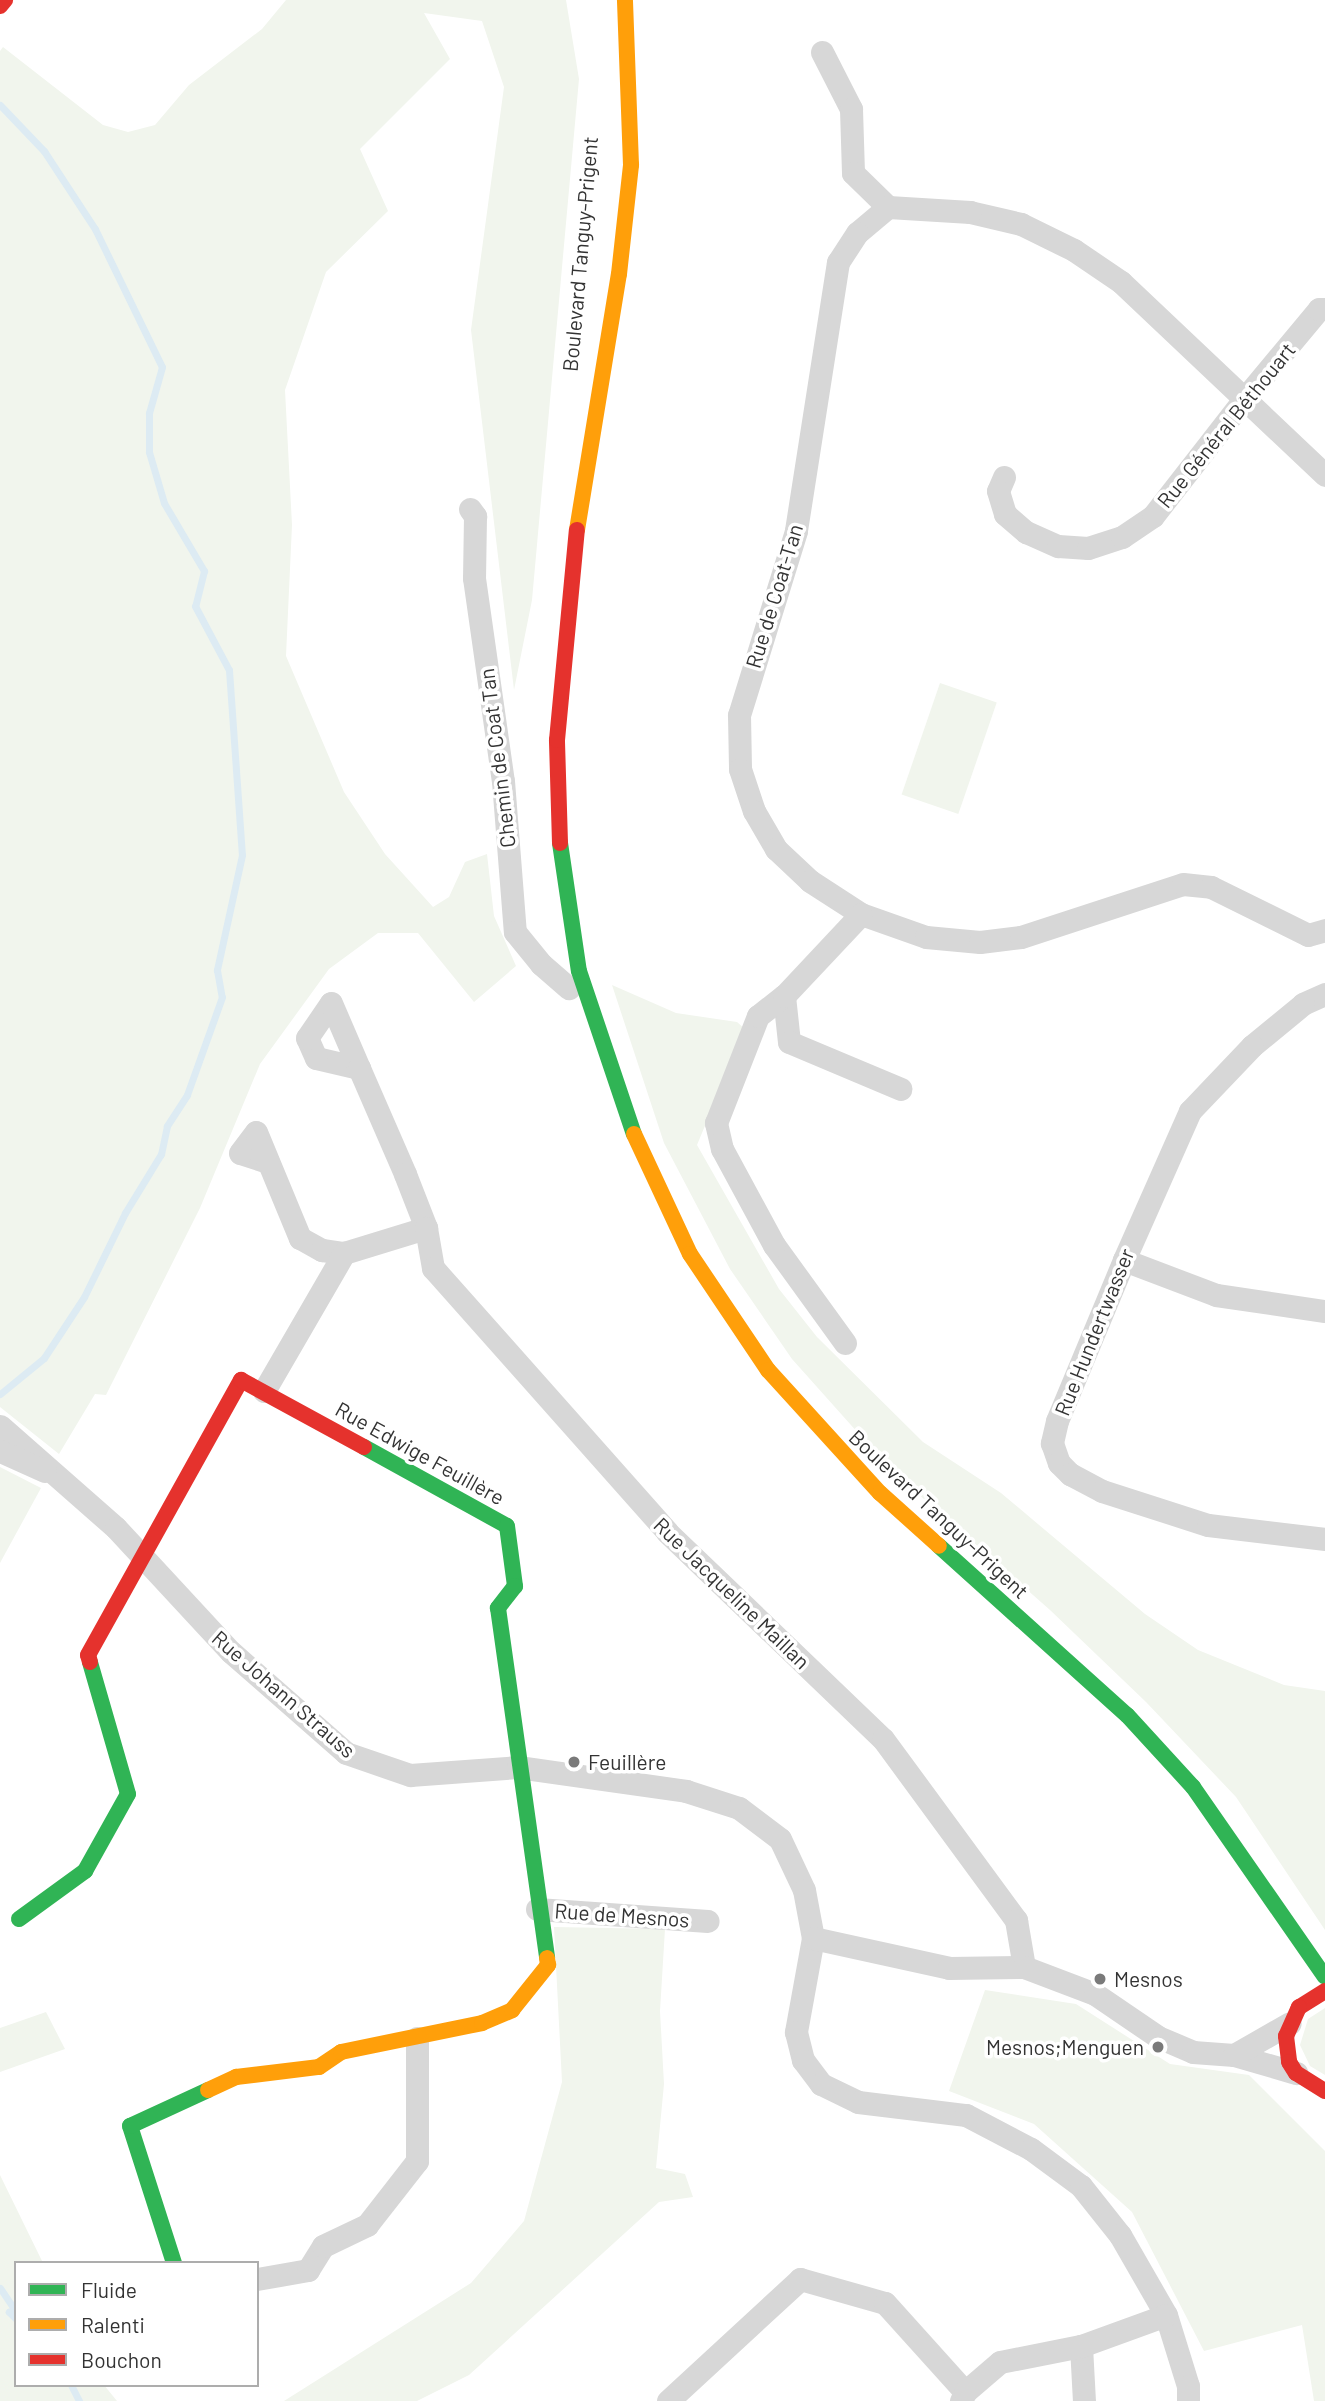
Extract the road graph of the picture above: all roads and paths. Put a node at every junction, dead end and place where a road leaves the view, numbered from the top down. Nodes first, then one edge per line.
1 (5, 0) edge
2 (625, 0) edge
3 (0, 6) edge
4 (607, 11) dead end
5 (822, 52) dead end
6 (612, 124) dead end
7 (888, 207) junction
8 (599, 285) dead end
9 (1325, 309) edge
10 (1244, 399) junction
11 (1325, 475) edge
12 (1004, 477) dead end
13 (470, 509) dead end
14 (579, 512) junction
15 (861, 914) junction
16 (1325, 930) edge
17 (578, 992) junction
18 (1325, 994) edge
19 (784, 996) junction
20 (359, 1068) dead end
21 (901, 1089) dead end
22 (268, 1162) dead end
23 (426, 1228) junction
24 (344, 1253) junction
25 (1124, 1260) junction
26 (1325, 1311) edge
27 (845, 1343) dead end
28 (264, 1391) junction
29 (0, 1426) edge
30 (0, 1451) edge
31 (64, 1480) junction
32 (1325, 1539) edge
33 (143, 1560) junction
34 (518, 1767) junction
35 (1266, 1892) junction
36 (537, 1909) junction
37 (19, 1919) dead end
38 (708, 1921) dead end
39 (813, 1938) junction
40 (1292, 1958) dead end
41 (1024, 1967) junction
42 (1325, 1977) edge
43 (1325, 1991) edge
44 (1295, 2008) junction
45 (416, 2038) junction
46 (1234, 2055) junction
47 (1296, 2073) junction
48 (1325, 2091) edge
49 (173, 2261) edge
50 (259, 2279) edge
51 (1166, 2315) junction
52 (1081, 2346) junction
53 (963, 2396) edge
54 (668, 2401) edge
55 (1084, 2401) edge
56 (1188, 2401) edge

1 - 3 street
2 - 14 street, Boulevard Tanguy-Prigent
4 - 6 street, Boulevard Tanguy-Prigent
5 - 7 street
7 - 10 street
7 - 15 street, Rue de Coat-Tan
8 - 14 street, Boulevard Tanguy-Prigent
9 - 10 street, Rue Général Béthouart
10 - 11 street
10 - 12 street, Rue Général Béthouart
13 - 17 street, Chemin de Coat Tan
14 - 17 street, Boulevard Tanguy-Prigent
15 - 16 street, Rue de Coat-Tan
15 - 19 street
17 - 35 street, Boulevard Tanguy-Prigent
18 - 25 street, Rue Hundertwasser
19 - 21 street
19 - 27 street
20 - 23 street, Rue Jacqueline Maillan
22 - 24 street
23 - 24 street
23 - 41 street, Rue Jacqueline Maillan
24 - 28 street
25 - 26 street
25 - 32 street, Rue Hundertwasser
28 - 33 street, Rue Edwige Feuillère
28 - 34 street, Rue Edwige Feuillère
29 - 31 street, Rue Johann Strauss
30 - 31 street, Rue Johann Strauss
31 - 33 street, Rue Johann Strauss
33 - 34 street, Rue Johann Strauss
33 - 37 street
34 - 36 street
34 - 39 street, Rue Johann Strauss
35 - 40 street, Boulevard Tanguy-Prigent
35 - 42 street, Boulevard Tanguy-Prigent
36 - 38 street, Rue de Mesnos
36 - 45 street
39 - 41 street
39 - 51 street
41 - 46 street
43 - 44 street
44 - 46 street
44 - 47 street
45 - 49 street
45 - 50 street
46 - 47 street
47 - 48 street
51 - 52 street
51 - 56 street
52 - 53 street
52 - 55 street
53 - 54 street

